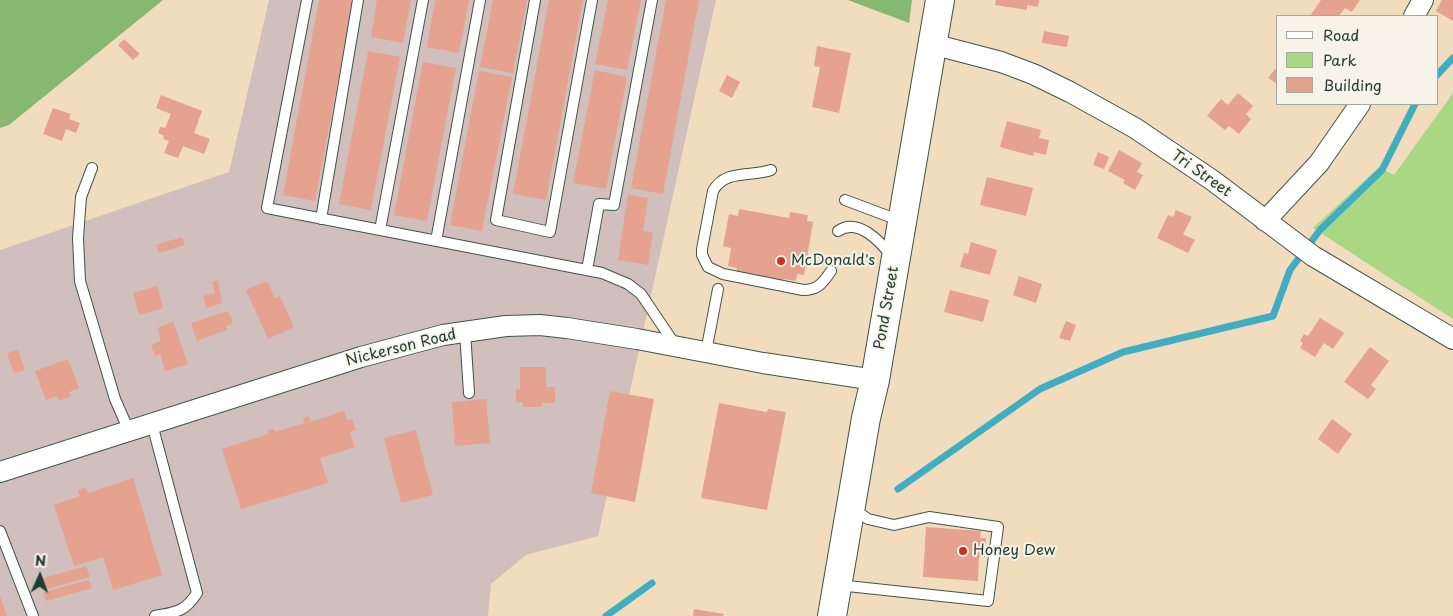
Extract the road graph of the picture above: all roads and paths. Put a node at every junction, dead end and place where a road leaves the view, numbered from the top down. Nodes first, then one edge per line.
1 (307, 0) edge
2 (358, 0) edge
3 (423, 0) edge
4 (480, 0) edge
5 (535, 0) edge
6 (592, 0) edge
7 (652, 0) edge
8 (940, 0) edge
9 (1423, 0) edge
10 (1415, 15) edge
11 (932, 44) junction
12 (1359, 105) edge
13 (92, 168) dead end
14 (771, 170) dead end
15 (845, 200) dead end
16 (321, 219) junction
17 (1265, 221) junction
18 (902, 222) junction
19 (380, 230) junction
20 (838, 230) dead end
21 (436, 241) junction
22 (895, 262) junction
23 (588, 270) junction
24 (831, 270) dead end
25 (718, 289) dead end
26 (465, 332) junction
27 (1453, 339) edge
28 (676, 346) junction
29 (706, 352) junction
30 (875, 380) junction
31 (469, 393) dead end
32 (152, 424) junction
33 (129, 431) junction
34 (0, 472) edge
35 (850, 507) junction
36 (0, 531) edge
37 (838, 585) junction
38 (33, 616) edge
39 (155, 616) edge
40 (832, 616) edge

1 - 16 lane
2 - 16 lane
3 - 19 lane
4 - 21 lane
5 - 6 lane
7 - 23 lane
8 - 11 main road, Pond Street
9 - 10 street
11 - 17 street, Tri Street
11 - 18 main road, Pond Street
12 - 17 street
13 - 33 lane
14 - 24 lane
15 - 18 lane
16 - 19 lane
17 - 27 street, Tri Street
18 - 22 main road, Pond Street
19 - 21 lane
20 - 22 lane
21 - 23 lane
22 - 30 main road, Pond Street
23 - 28 lane
25 - 29 lane
26 - 28 street, Nickerson Road
26 - 31 lane
26 - 32 street, Nickerson Road
28 - 29 street, Nickerson Road
29 - 30 street, Nickerson Road
30 - 35 main road, Pond Street
32 - 33 street, Nickerson Road
32 - 39 lane
33 - 34 street, Nickerson Road
35 - 37 main road, Pond Street
35 - 37 lane
36 - 38 lane
37 - 40 main road, Pond Street

